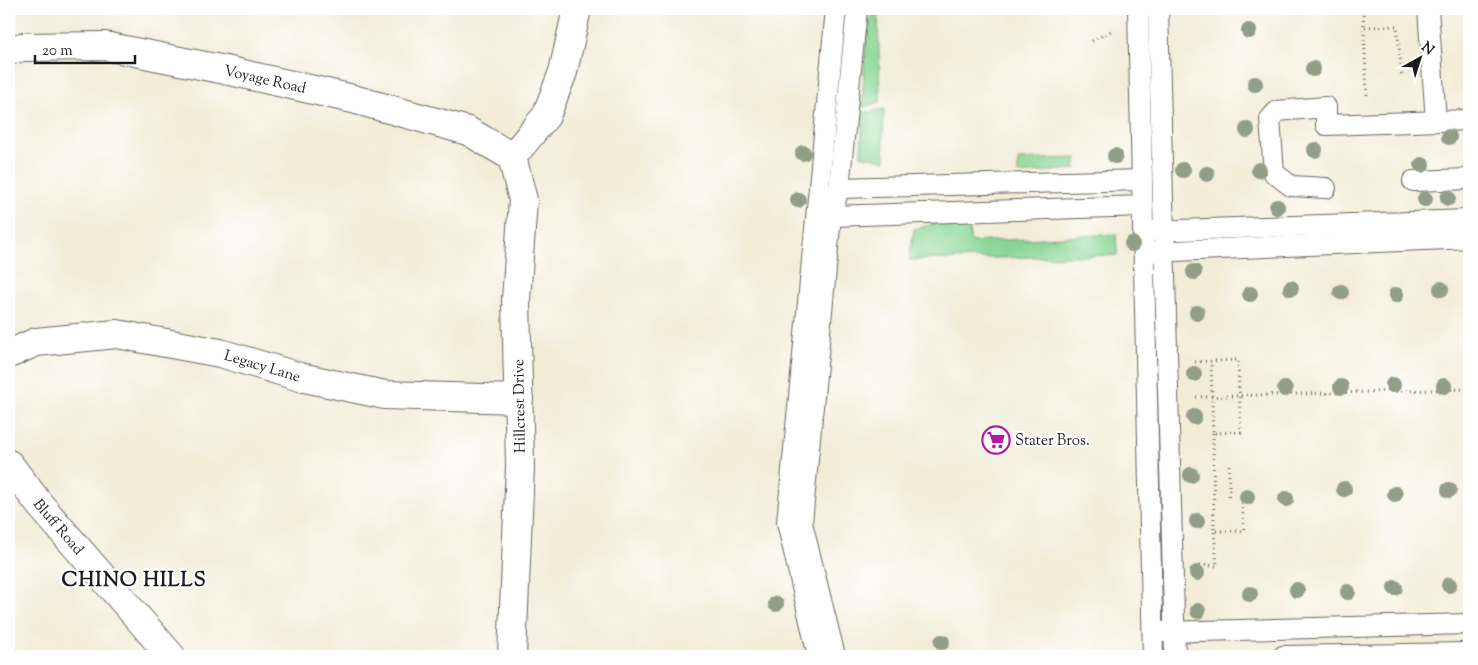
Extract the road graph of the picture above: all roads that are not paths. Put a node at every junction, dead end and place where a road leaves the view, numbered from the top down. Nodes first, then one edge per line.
1 (577, 9) edge
2 (836, 9) edge
3 (857, 9) edge
4 (1138, 9) edge
5 (1158, 9) edge
6 (1428, 9) edge
7 (9, 51) edge
8 (1469, 120) edge
9 (1436, 121) junction
10 (512, 157) junction
11 (1469, 179) edge
12 (1142, 180) junction
13 (1413, 181) dead end
14 (838, 188) junction
15 (1326, 188) dead end
16 (1143, 206) junction
17 (831, 216) junction
18 (1469, 220) edge
19 (1164, 230) junction
20 (1143, 231) junction
21 (1469, 238) edge
22 (1164, 251) junction
23 (1144, 252) junction
24 (9, 354) edge
25 (518, 399) junction
26 (9, 464) edge
27 (1469, 624) edge
28 (1396, 626) junction
29 (1417, 626) junction
30 (1175, 631) junction
31 (1152, 632) junction
32 (1469, 653) edge
33 (1396, 655) edge
34 (1418, 655) edge
35 (171, 656) edge
36 (512, 656) edge
37 (818, 656) edge
38 (835, 656) edge
39 (1153, 656) edge
40 (1175, 656) edge
41 (1283, 656) edge

1 - 10 street
2 - 37 lane
3 - 14 lane
4 - 12 lane
5 - 19 lane
6 - 9 lane
7 - 10 street, Voyage Road
8 - 9 lane
9 - 15 lane
10 - 25 street, Hillcrest Drive
11 - 13 lane
12 - 14 lane
12 - 16 lane
14 - 17 lane
16 - 17 lane
16 - 20 lane
17 - 38 lane
18 - 19 lane
19 - 20 lane
19 - 22 lane
20 - 23 lane
21 - 22 lane
22 - 23 lane
22 - 30 lane
23 - 31 lane
24 - 25 street, Legacy Lane
25 - 36 street, Hillcrest Drive
26 - 35 street, Bluff Road
27 - 29 lane
28 - 29 lane
28 - 30 lane
28 - 33 lane
29 - 34 lane
30 - 31 lane
30 - 40 lane
31 - 39 lane
32 - 34 lane
33 - 34 lane
33 - 41 lane

